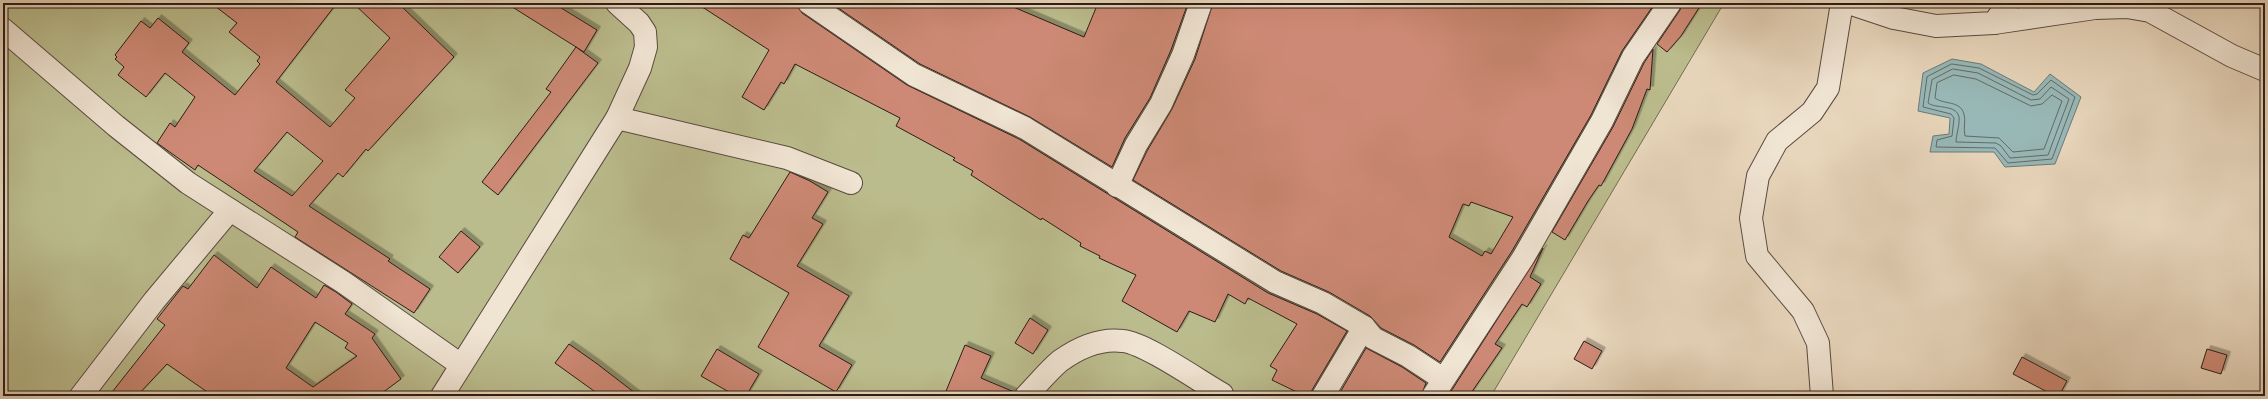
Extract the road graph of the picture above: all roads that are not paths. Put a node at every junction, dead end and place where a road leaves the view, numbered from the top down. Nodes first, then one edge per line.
1 (617, 3) edge
2 (809, 3) edge
3 (1201, 3) edge
4 (1670, 3) edge
5 (1842, 3) edge
6 (1850, 3) edge
7 (2008, 3) edge
8 (1994, 23) junction
9 (3, 29) edge
10 (2265, 70) edge
11 (617, 118) junction
12 (851, 183) dead end
13 (1117, 186) junction
14 (230, 210) junction
15 (1364, 327) junction
16 (461, 365) junction
17 (1438, 388) edge
18 (1222, 394) dead end
19 (81, 396) edge
20 (442, 396) edge
21 (1026, 396) edge
22 (1323, 396) edge
23 (1822, 396) edge

1 - 11 street
2 - 13 street
3 - 13 street
4 - 17 street
5 - 23 street
6 - 8 street
7 - 8 street
8 - 10 street
9 - 14 street
11 - 12 street
11 - 16 street
13 - 15 street
14 - 16 street
14 - 19 street
15 - 17 street
15 - 22 street
16 - 20 street
18 - 21 street

